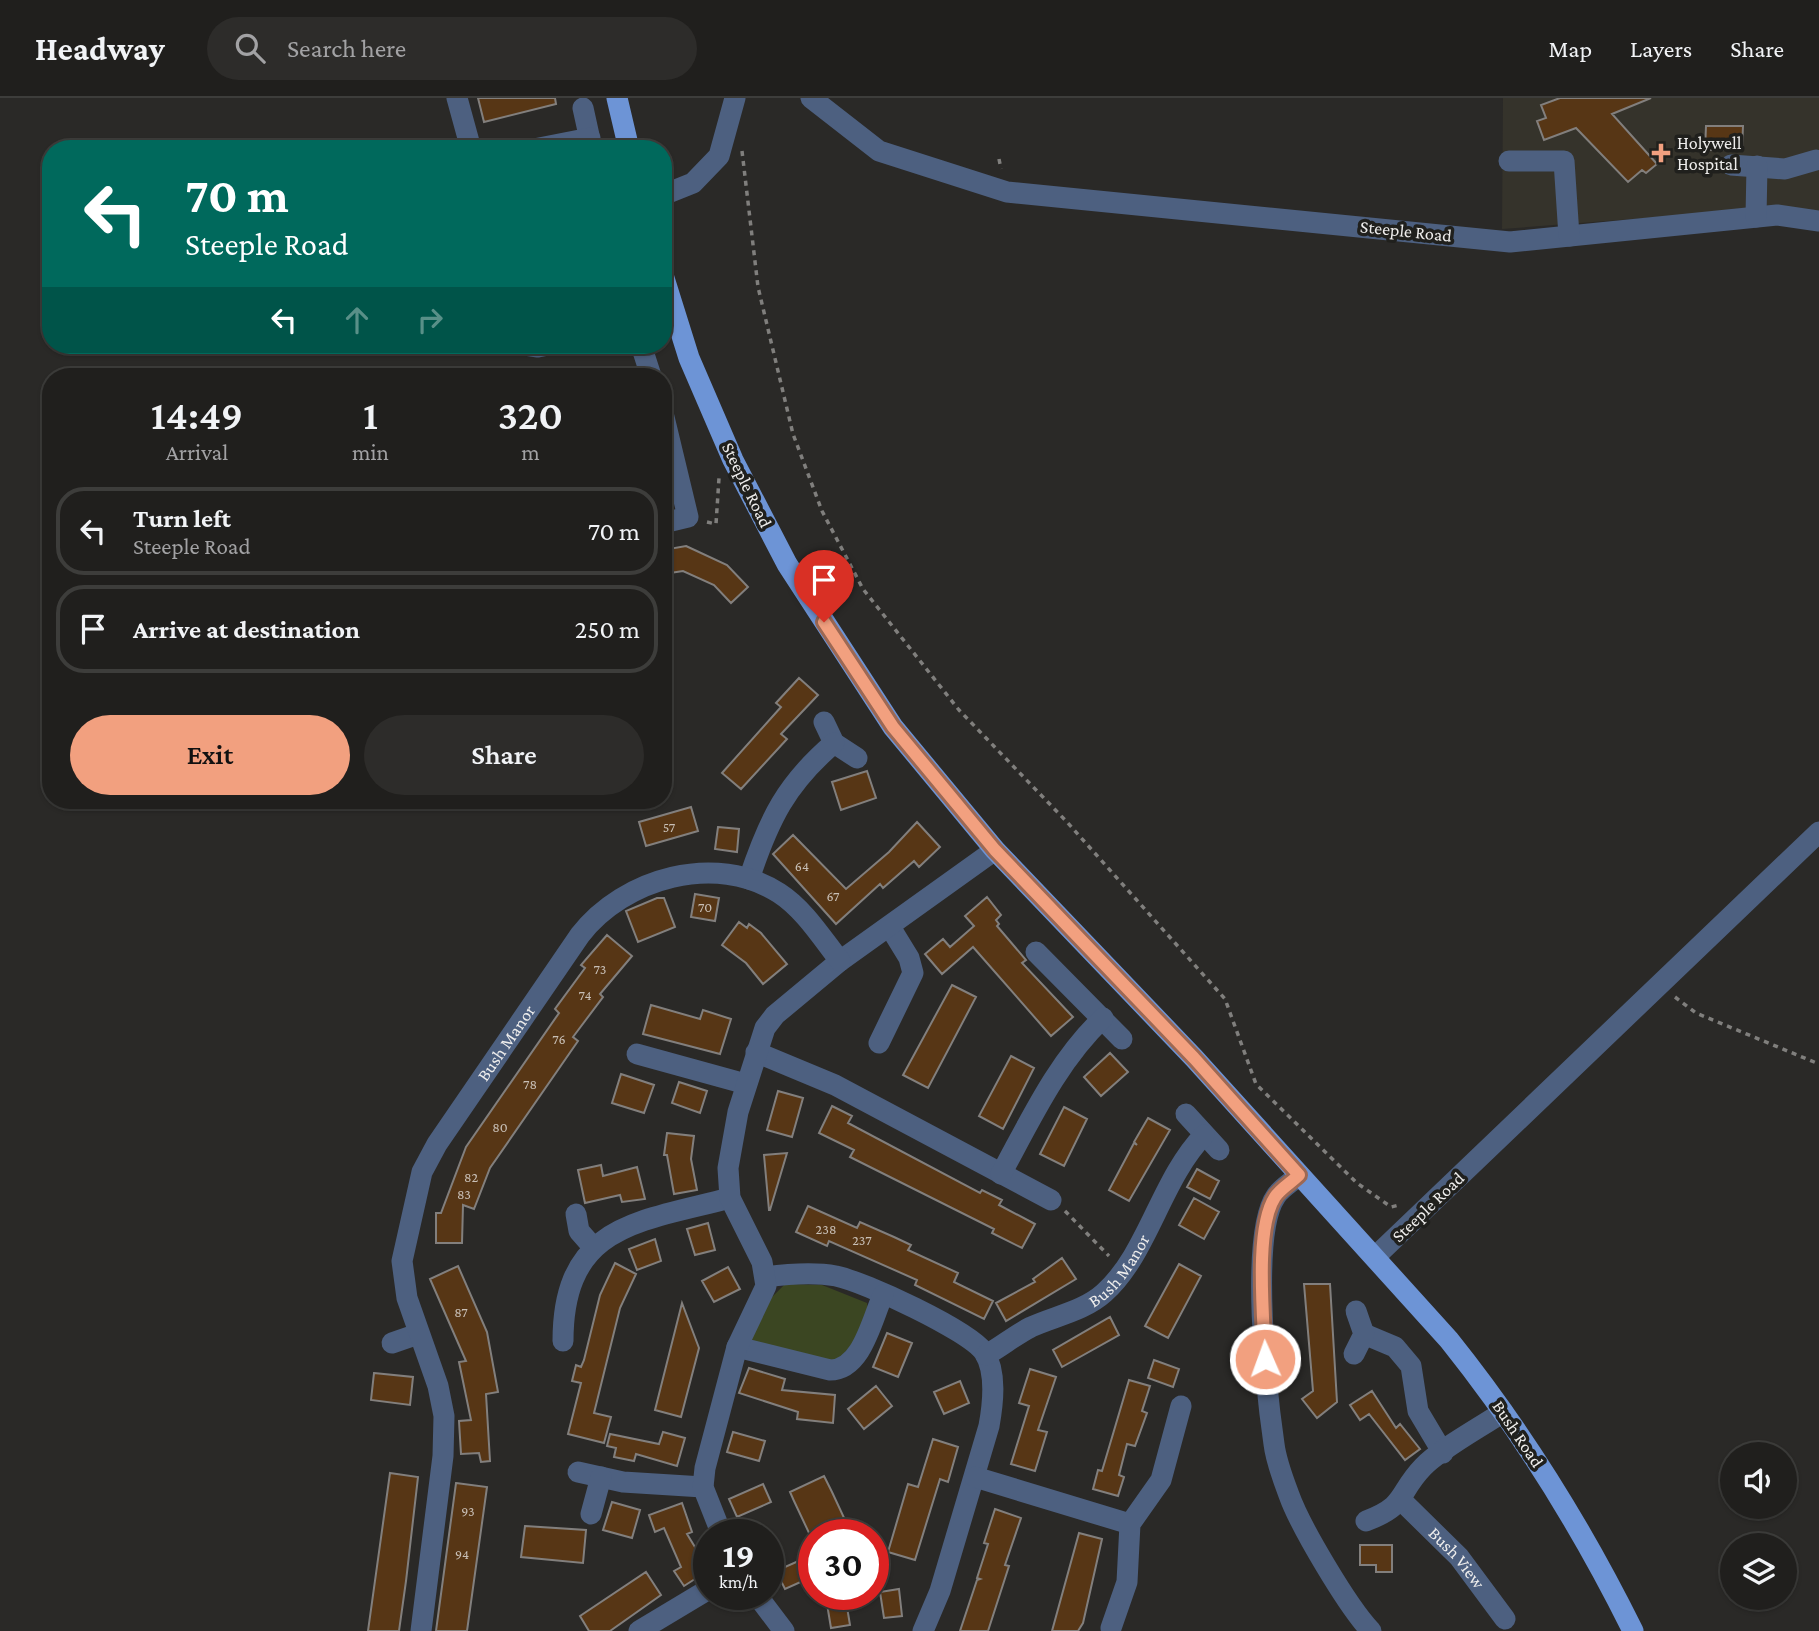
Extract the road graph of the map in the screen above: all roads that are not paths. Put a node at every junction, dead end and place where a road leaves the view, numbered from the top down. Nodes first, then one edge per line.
1 (457, 98) edge
2 (617, 98) edge
3 (735, 98) edge
4 (811, 98) edge
5 (583, 108) dead end
6 (469, 140) edge
7 (590, 140) edge
8 (627, 140) edge
9 (1816, 160) dead end
10 (1509, 161) dead end
11 (1731, 165) dead end
12 (1757, 166) junction
13 (672, 191) edge
14 (1756, 217) junction
15 (1819, 221) edge
16 (1569, 236) junction
17 (672, 304) edge
18 (672, 450) edge
19 (672, 521) edge
20 (824, 722) dead end
21 (834, 743) junction
22 (857, 758) dead end
23 (1819, 832) edge
24 (995, 850) junction
25 (750, 879) junction
26 (890, 927) junction
27 (1036, 952) dead end
28 (839, 961) junction
29 (1103, 1018) junction
30 (1122, 1039) dead end
31 (879, 1043) dead end
32 (755, 1052) junction
33 (637, 1054) dead end
34 (746, 1084) junction
35 (1186, 1114) dead end
36 (1204, 1135) junction
37 (1219, 1150) dead end
38 (1001, 1174) junction
39 (1299, 1175) junction
40 (730, 1198) junction
41 (1051, 1199) road end
42 (576, 1214) dead end
43 (593, 1247) junction
44 (1376, 1256) junction
45 (766, 1277) junction
46 (883, 1295) junction
47 (1356, 1311) dead end
48 (418, 1334) junction
49 (1364, 1334) junction
50 (563, 1341) dead end
51 (391, 1343) dead end
52 (737, 1347) junction
53 (1354, 1354) dead end
54 (986, 1355) junction
55 (1181, 1406) dead end
56 (1503, 1412) junction
57 (1443, 1453) junction
58 (578, 1472) dead end
59 (601, 1477) junction
60 (975, 1477) junction
61 (704, 1487) junction
62 (1402, 1501) junction
63 (591, 1514) dead end
64 (716, 1519) edge
65 (1366, 1521) dead end
66 (1130, 1524) junction
67 (693, 1599) edge
68 (768, 1610) edge
69 (1505, 1619) dead end
70 (1111, 1628) dead end
71 (1364, 1628) edge
72 (421, 1631) edge
73 (639, 1631) edge
74 (784, 1631) edge
75 (923, 1631) edge
76 (1633, 1631) edge

1 - 6 street
2 - 8 main road
3 - 13 street
4 - 16 street, Steeple Road
5 - 7 street
9 - 12 street
10 - 16 street
11 - 12 street
12 - 14 street
14 - 15 street, Steeple Road
14 - 16 street, Steeple Road
17 - 24 main road, Steeple Road
18 - 19 street
20 - 21 street
21 - 22 street
21 - 25 street
23 - 44 street, Steeple Road
24 - 26 street
24 - 39 main road, Steeple Road
25 - 28 street, Bush Manor
25 - 48 street, Bush Manor
26 - 28 street
26 - 31 street
27 - 29 street
28 - 32 street
29 - 30 street
29 - 38 street
32 - 34 street
32 - 38 street
33 - 34 street
34 - 40 street
35 - 36 street
36 - 37 street
36 - 54 street, Bush Manor
38 - 41 street
39 - 44 main road, Steeple Road
39 - 71 street
40 - 43 street
40 - 45 street
42 - 43 street
43 - 50 street
44 - 56 main road, Bush Road
45 - 46 street
45 - 52 street
46 - 52 street
46 - 54 street
47 - 49 street
48 - 51 street
48 - 72 street, Bush Manor
49 - 53 street
49 - 57 street
52 - 61 street
54 - 60 street
55 - 66 street
56 - 57 street
56 - 76 main road, Bush Road
57 - 62 street
58 - 59 street
59 - 61 street
59 - 63 street
60 - 66 street
60 - 75 street
61 - 64 street
62 - 65 street
62 - 69 street, Bush View
66 - 70 street
67 - 73 street
68 - 74 street

